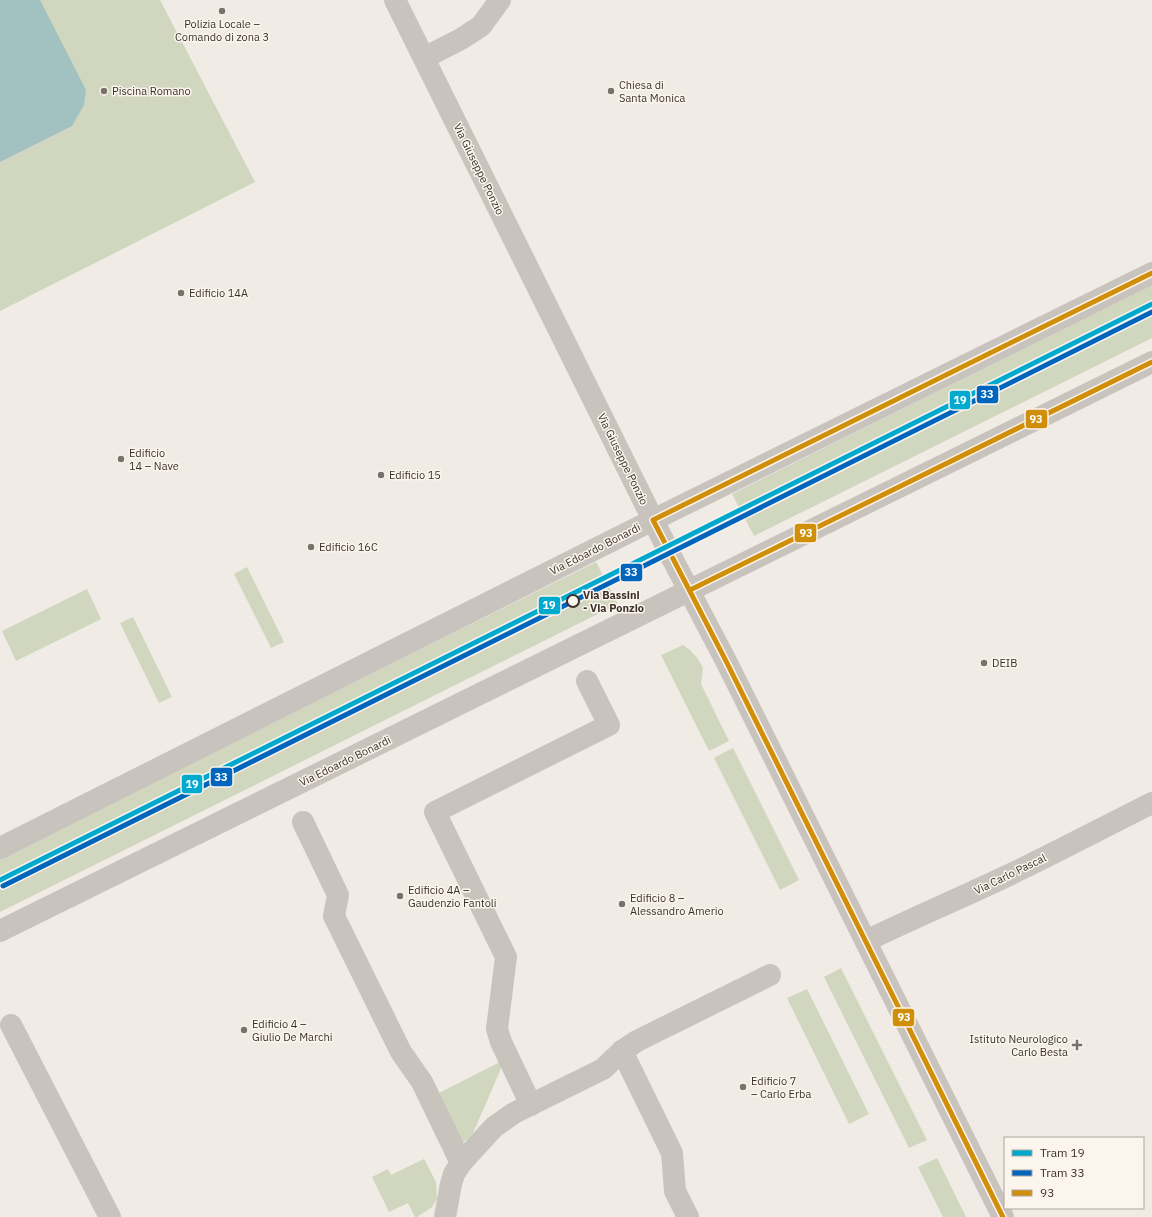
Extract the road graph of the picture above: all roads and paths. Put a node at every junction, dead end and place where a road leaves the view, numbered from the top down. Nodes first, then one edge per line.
1 (395, 0) edge
2 (500, 0) edge
3 (424, 58) junction
4 (1152, 273) edge
5 (1152, 362) edge
6 (653, 520) junction
7 (690, 590) junction
8 (587, 681) dead end
9 (1152, 803) edge
10 (303, 822) dead end
11 (0, 848) edge
12 (0, 931) edge
13 (866, 941) junction
14 (770, 975) dead end
15 (11, 1025) dead end
16 (622, 1051) junction
17 (531, 1105) junction
18 (461, 1162) junction
19 (444, 1216) edge
20 (110, 1217) edge
21 (688, 1217) edge
22 (1003, 1217) edge

1 - 3 street, Via Giuseppe Ponzio
2 - 3 street
3 - 6 street, Via Giuseppe Ponzio
4 - 6 street, Via Edoardo Bonardi
5 - 7 street, Via Edoardo Bonardi
6 - 7 street, Via Giuseppe Ponzio
6 - 11 street, Via Edoardo Bonardi
7 - 12 street, Via Edoardo Bonardi
7 - 13 street, Via Giuseppe Ponzio
8 - 17 street
9 - 13 street, Via Carlo Pascal
10 - 18 street
13 - 22 street, Via Giuseppe Ponzio
14 - 16 street
15 - 20 street
16 - 17 street
16 - 21 street
17 - 18 street
18 - 19 street

